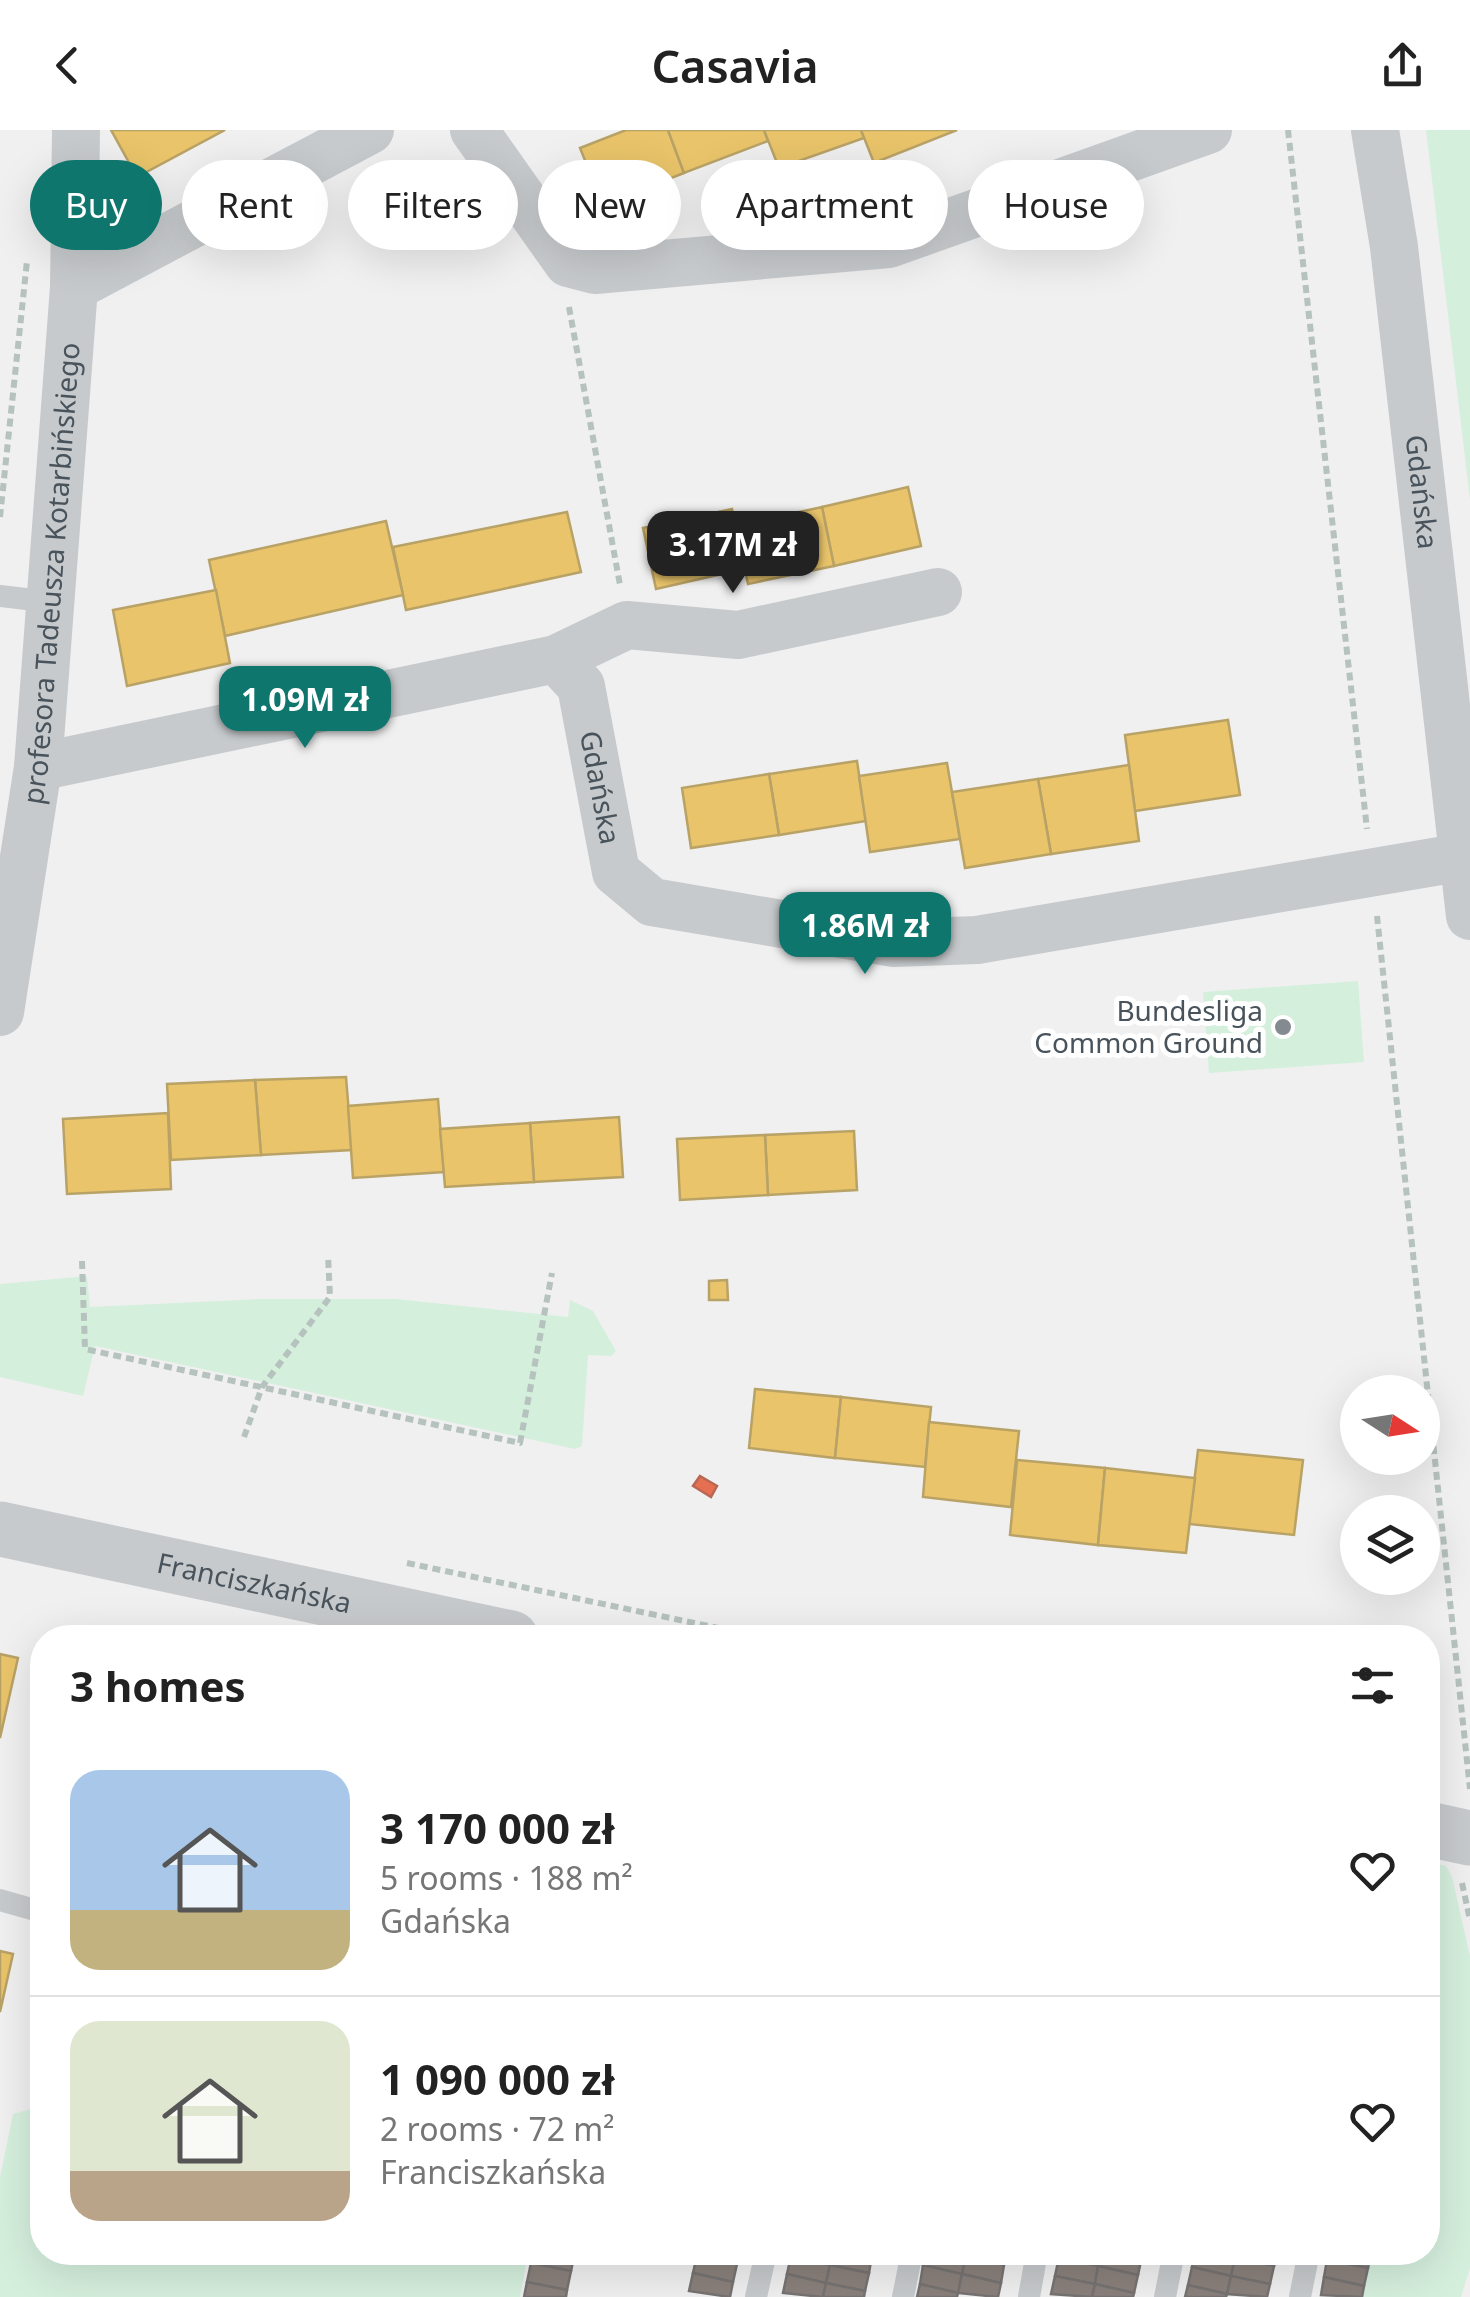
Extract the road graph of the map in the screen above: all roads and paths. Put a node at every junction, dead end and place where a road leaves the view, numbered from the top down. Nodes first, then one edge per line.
1 (76, 130) edge
2 (370, 130) edge
3 (474, 130) edge
4 (1208, 130) edge
5 (1288, 130) edge
6 (1376, 130) edge
7 (28, 248) dead end
8 (568, 263) junction
9 (74, 286) junction
10 (1, 502) edge
11 (0, 517) edge
12 (938, 592) dead end
13 (0, 596) edge
14 (51, 602) junction
15 (628, 626) junction
16 (556, 658) junction
17 (38, 768) junction
18 (1464, 806) edge
19 (1463, 857) junction
20 (1372, 869) junction
21 (1470, 916) edge
22 (0, 1012) edge
23 (328, 1256) dead end
24 (82, 1261) dead end
25 (552, 1272) dead end
26 (262, 1388) junction
27 (244, 1438) dead end
28 (0, 1528) edge
29 (451, 1625) edge
30 (1470, 1792) edge
31 (1440, 1832) edge
32 (1470, 1838) edge
33 (0, 1900) edge
34 (30, 1909) edge
35 (763, 2265) edge
36 (909, 2265) edge
37 (1034, 2265) edge
38 (1171, 2265) edge
39 (1306, 2265) edge
40 (756, 2297) edge
41 (903, 2297) edge
42 (1028, 2297) edge
43 (1165, 2297) edge
44 (1300, 2297) edge

1 - 9 street, profesora Tadeusza Kotarbińskiego
2 - 9 street
3 - 8 street
4 - 8 street
5 - 20 path
6 - 18 street, Gdańska
7 - 10 path
8 - 15 path
9 - 14 street, profesora Tadeusza Kotarbińskiego
10 - 11 path
12 - 15 street
13 - 14 lane
14 - 17 street, profesora Tadeusza Kotarbińskiego
15 - 16 street
16 - 17 street
16 - 20 street, Gdańska
17 - 22 street, profesora Tadeusza Kotarbińskiego
18 - 19 street, Gdańska
19 - 20 street, Gdańska
19 - 21 street, Gdańska
20 - 30 path
23 - 26 path
24 - 26 path
25 - 26 path
26 - 27 path
28 - 29 street, Franciszkańska
31 - 32 street
33 - 34 lane
35 - 40 lane
36 - 41 lane
37 - 42 lane
38 - 43 lane
39 - 44 lane

